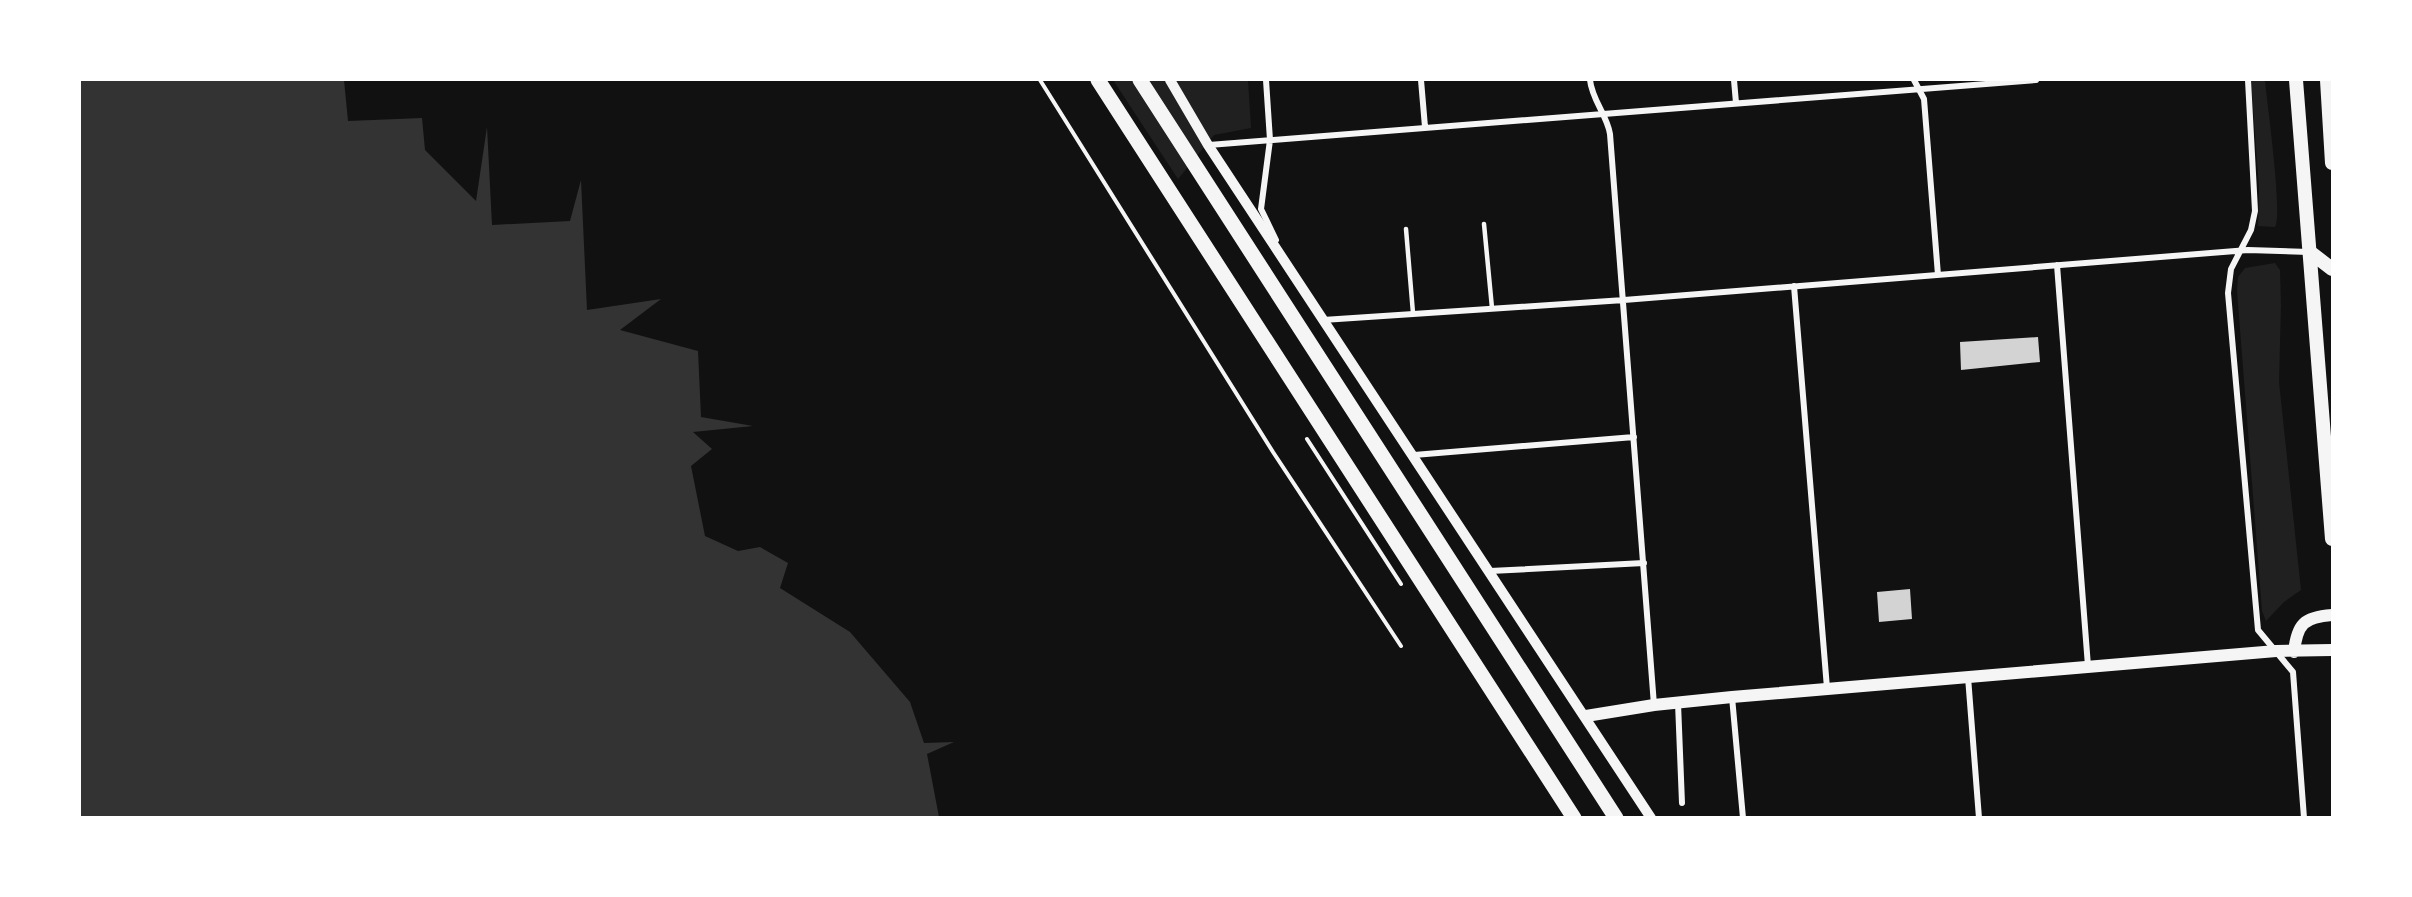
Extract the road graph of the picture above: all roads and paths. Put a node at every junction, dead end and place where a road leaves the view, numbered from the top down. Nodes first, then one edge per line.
1 (1040, 80) edge
2 (1098, 80) edge
3 (1140, 80) edge
4 (1170, 80) edge
5 (1266, 80) edge
6 (1421, 80) edge
7 (1590, 80) edge
8 (1734, 80) edge
9 (1914, 80) edge
10 (2036, 80) edge
11 (2248, 80) edge
12 (2296, 80) edge
13 (2327, 80) edge
14 (1917, 88) junction
15 (1736, 103) junction
16 (1602, 114) junction
17 (1425, 127) junction
18 (1270, 140) junction
19 (1208, 145) junction
20 (2332, 163) edge
21 (1484, 224) dead end
22 (1406, 229) dead end
23 (2242, 251) junction
24 (2310, 252) junction
25 (2057, 265) junction
26 (1288, 268) junction
27 (2332, 269) edge
28 (1938, 274) junction
29 (1794, 286) junction
30 (1624, 300) junction
31 (1492, 308) junction
32 (1413, 313) junction
33 (1323, 320) junction
34 (1634, 437) junction
35 (1414, 455) junction
36 (2332, 538) edge
37 (1644, 562) junction
38 (1490, 571) junction
39 (2332, 615) edge
40 (1401, 646) dead end
41 (2332, 650) edge
42 (2276, 651) junction
43 (2294, 652) junction
44 (2088, 666) junction
45 (1968, 677) junction
46 (1827, 688) junction
47 (1732, 697) junction
48 (1678, 702) junction
49 (1654, 705) junction
50 (1586, 716) junction
51 (1682, 803) dead end
52 (1574, 818) edge
53 (1616, 818) edge
54 (1651, 818) edge
55 (1743, 818) edge
56 (1979, 818) edge
57 (2304, 818) edge

1 - 40 path
2 - 52 highway
3 - 53 highway
4 - 19 street
5 - 18 street
6 - 17 street
7 - 16 street
8 - 15 street
9 - 14 street
10 - 14 street
11 - 23 street
12 - 24 main road
13 - 20 main road
14 - 15 street
14 - 28 street
15 - 16 street
16 - 17 street
16 - 30 street
17 - 18 street
18 - 19 street
18 - 26 street
19 - 26 street
21 - 31 lane
22 - 32 lane
23 - 24 street
23 - 25 street
23 - 42 street
24 - 27 main road
24 - 36 main road
25 - 28 street
25 - 44 street
26 - 33 street
28 - 29 street
29 - 30 street
29 - 46 street
30 - 31 street
30 - 34 street
31 - 32 street
32 - 33 street
33 - 35 street
34 - 35 street
34 - 37 street
35 - 38 street
37 - 38 street
37 - 49 street
38 - 50 street
39 - 43 main road
41 - 43 main road
42 - 43 main road
42 - 44 main road
42 - 57 street
44 - 45 main road
45 - 46 main road
45 - 56 street
46 - 47 main road
47 - 48 main road
47 - 55 street
48 - 49 main road
48 - 51 street
49 - 50 main road
50 - 54 street

